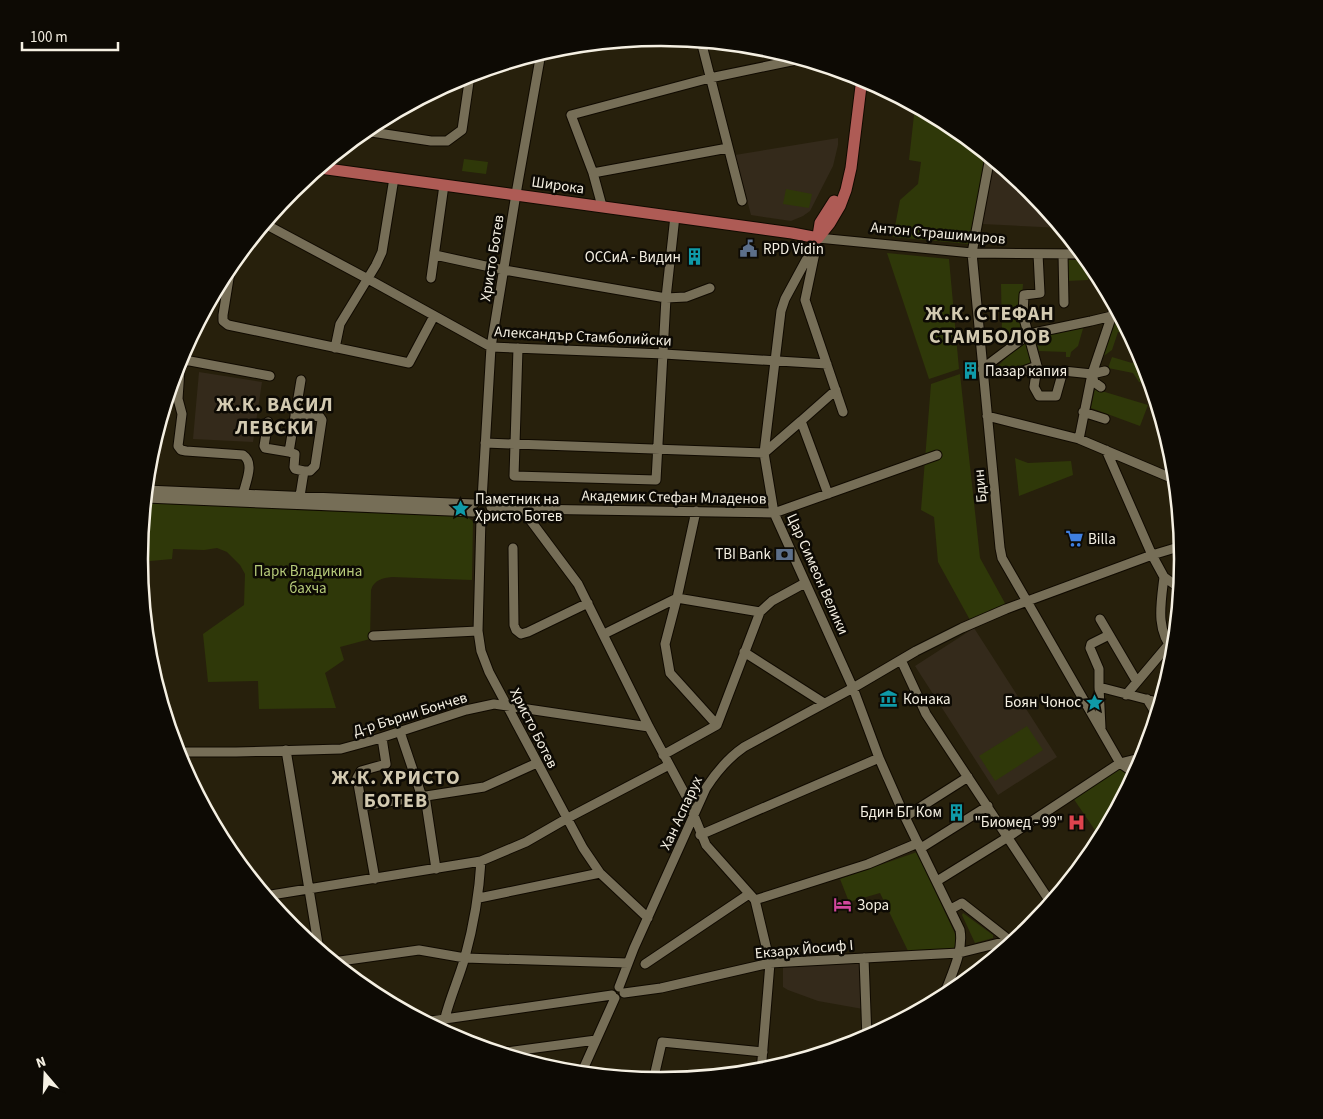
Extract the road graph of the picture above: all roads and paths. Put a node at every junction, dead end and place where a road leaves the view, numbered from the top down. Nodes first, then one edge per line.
1 (703, 48) edge
2 (540, 61) edge
3 (787, 62) edge
4 (710, 79) junction
5 (469, 84) edge
6 (861, 86) edge
7 (376, 133) edge
8 (728, 148) junction
9 (989, 164) edge
10 (329, 169) edge
11 (593, 173) junction
12 (394, 178) junction
13 (444, 185) junction
14 (516, 194) junction
15 (742, 201) dead end
16 (602, 206) junction
17 (676, 216) junction
18 (271, 227) edge
19 (792, 233) joint
20 (818, 238) junction
21 (972, 253) junction
22 (1038, 254) junction
23 (1063, 254) junction
24 (1074, 254) edge
25 (434, 255) junction
26 (504, 270) junction
27 (368, 278) junction
28 (431, 278) dead end
29 (710, 288) dead end
30 (223, 293) edge
31 (666, 298) junction
32 (1064, 302) dead end
33 (434, 316) junction
34 (1112, 316) joint
35 (1029, 334) junction
36 (491, 347) junction
37 (335, 348) junction
38 (518, 348) junction
39 (664, 354) junction
40 (775, 360) junction
41 (188, 362) edge
42 (827, 364) junction
43 (1037, 366) junction
44 (982, 369) junction
45 (1105, 371) dead end
46 (1018, 373) dead end
47 (1092, 374) junction
48 (270, 376) dead end
49 (301, 380) dead end
50 (179, 384) edge
51 (1101, 387) dead end
52 (836, 390) junction
53 (844, 412) dead end
54 (1083, 412) junction
55 (295, 414) junction
56 (987, 416) junction
57 (1104, 419) dead end
58 (801, 421) junction
59 (268, 422) dead end
60 (1079, 439) junction
61 (485, 444) junction
62 (515, 445) junction
63 (658, 450) junction
64 (1106, 450) junction
65 (289, 452) junction
66 (764, 453) junction
67 (937, 455) dead end
68 (304, 471) junction
69 (1168, 476) edge
70 (153, 490) edge
71 (243, 494) junction
72 (828, 494) junction
73 (300, 496) junction
74 (152, 498) edge
75 (476, 505) junction
76 (490, 507) junction
77 (522, 509) junction
78 (696, 511) junction
79 (774, 513) junction
80 (481, 518) junction
81 (513, 548) dead end
82 (1175, 548) edge
83 (1152, 555) junction
84 (1164, 577) junction
85 (805, 583) junction
86 (1174, 584) edge
87 (677, 598) junction
88 (1028, 601) junction
89 (588, 603) junction
90 (760, 612) junction
91 (1100, 620) dead end
92 (478, 631) junction
93 (604, 634) junction
94 (1110, 635) junction
95 (373, 636) dead end
96 (1168, 641) edge
97 (744, 652) junction
98 (1166, 654) edge
99 (901, 660) junction
100 (1137, 682) junction
101 (1099, 687) junction
102 (854, 688) junction
103 (1126, 695) junction
104 (1147, 699) junction
105 (1154, 701) edge
106 (824, 703) junction
107 (506, 706) junction
108 (1153, 708) edge
109 (717, 725) junction
110 (649, 727) junction
111 (1102, 730) junction
112 (400, 732) junction
113 (382, 738) junction
114 (286, 750) junction
115 (185, 752) edge
116 (663, 755) junction
117 (879, 758) junction
118 (1134, 759) edge
119 (537, 763) junction
120 (1120, 763) junction
121 (669, 765) junction
122 (1130, 770) edge
123 (968, 777) junction
124 (423, 797) junction
125 (362, 806) junction
126 (988, 806) junction
127 (693, 815) junction
128 (905, 817) junction
129 (566, 819) junction
130 (700, 835) junction
131 (1008, 837) junction
132 (920, 846) junction
133 (481, 861) junction
134 (436, 868) junction
135 (600, 873) junction
136 (375, 879) junction
137 (936, 881) junction
138 (310, 888) junction
139 (273, 895) edge
140 (752, 897) junction
141 (479, 898) junction
142 (1047, 898) edge
143 (951, 909) junction
144 (648, 918) junction
145 (1008, 937) edge
146 (318, 940) edge
147 (1001, 944) edge
148 (959, 953) junction
149 (465, 958) junction
150 (864, 958) junction
151 (342, 961) edge
152 (628, 963) junction
153 (770, 963) junction
154 (645, 964) dead end
155 (947, 986) edge
156 (621, 990) junction
157 (613, 996) junction
158 (444, 1019) junction
159 (435, 1020) edge
160 (443, 1024) edge
161 (867, 1030) edge
162 (596, 1040) junction
163 (514, 1051) edge
164 (763, 1052) junction
165 (762, 1063) edge
166 (584, 1066) edge
167 (655, 1073) edge

1 - 4 street
2 - 14 street, Христо Ботев
3 - 4 street
4 - 8 street
4 - 11 street
5 - 7 street
6 - 20 main road, Цар Симеон Велики
8 - 11 street
8 - 15 street
9 - 21 street, Бдин
10 - 12 main road, Широка
11 - 16 street
12 - 13 main road, Широка
12 - 27 street
13 - 14 main road, Широка
13 - 25 street
14 - 16 main road, Широка
14 - 26 street, Христо Ботев
16 - 17 main road, Широка
17 - 19 main road, Широка
17 - 31 street
18 - 27 street, Александър Стамболийски
19 - 20 main road, Антон Страшимиров
20 - 21 street, Антон Страшимиров
20 - 40 street, Цар Симеон Велики
20 - 42 street
21 - 22 street, Антон Страшимиров
21 - 44 street, Бдин
22 - 23 street, Антон Страшимиров
22 - 35 street
23 - 24 street, Антон Страшимиров
23 - 32 street
25 - 26 street
25 - 28 street
26 - 31 street
26 - 36 street, Христо Ботев
27 - 33 street, Александър Стамболийски
27 - 37 street
29 - 31 street
30 - 37 street
31 - 39 street
33 - 36 street, Александър Стамболийски
33 - 37 street
34 - 35 street
34 - 47 street
35 - 43 street
35 - 44 street
36 - 38 street, Александър Стамболийски
36 - 61 street, Христо Ботев
38 - 39 street, Александър Стамболийски
38 - 62 street
39 - 40 street, Александър Стамболийски
39 - 63 street
40 - 42 street, Александър Стамболийски
40 - 66 street, Цар Симеон Велики
41 - 48 street
42 - 52 street
43 - 46 street
43 - 47 street
44 - 56 street, Бдин
45 - 47 street
47 - 51 street
47 - 54 street
49 - 55 street
50 - 71 street
52 - 53 street
52 - 58 street
54 - 57 street
54 - 60 street
55 - 65 street
55 - 68 street
56 - 60 street
56 - 88 street, Бдин
58 - 66 street
58 - 72 street
59 - 65 street
60 - 64 street
61 - 62 street
61 - 75 street, Христо Ботев
62 - 63 street
62 - 63 street
63 - 66 street
64 - 69 street
64 - 83 street
65 - 68 street
66 - 79 street, Цар Симеон Велики
67 - 72 street, Академик Стефан Младенов
68 - 73 street
70 - 71 street
71 - 73 street
72 - 79 street, Академик Стефан Младенов
73 - 75 street
74 - 75 street
75 - 76 street
75 - 80 street
76 - 77 street, Академик Стефан Младенов
76 - 80 street
77 - 78 street, Академик Стефан Младенов
77 - 89 street
78 - 79 street, Академик Стефан Младенов
78 - 87 street
79 - 85 street, Цар Симеон Велики
80 - 92 street, Христо Ботев
81 - 89 street
82 - 83 street, Хан Аспарух
83 - 84 street
83 - 88 street, Хан Аспарух
84 - 86 street
84 - 96 street
85 - 90 street
85 - 102 street, Цар Симеон Велики
87 - 90 street
87 - 93 street
87 - 109 street
88 - 99 street, Хан Аспарух
88 - 111 street, Бдин
89 - 93 street
90 - 97 street
91 - 94 street
92 - 95 street
92 - 107 street, Христо Ботев
93 - 110 street
94 - 100 street
94 - 101 street
97 - 106 street
97 - 109 street
98 - 100 street
99 - 102 street, Хан Аспарух
99 - 123 street
100 - 103 street
101 - 103 street
101 - 111 street
102 - 106 street, Хан Аспарух
102 - 117 street, Цар Симеон Велики
103 - 104 street
104 - 105 street
104 - 108 street
106 - 127 street, Хан Аспарух
107 - 110 street, Д-р Бърни Бончев
107 - 112 street, Д-р Бърни Бончев
107 - 119 street, Христо Ботев
109 - 116 street
110 - 116 street
111 - 120 street, Бдин
112 - 113 street, Д-р Бърни Бончев
112 - 124 street
113 - 114 street, Д-р Бърни Бончев
113 - 125 street
114 - 115 street, Д-р Бърни Бончев
114 - 138 street
116 - 121 street
117 - 128 street, Цар Симеон Велики
117 - 130 street
118 - 120 street
119 - 124 street
119 - 129 street, Христо Ботев
120 - 122 street, Бдин
120 - 131 street
121 - 127 street
121 - 129 street
123 - 126 street
123 - 128 street
124 - 125 street
124 - 134 street
125 - 136 street
126 - 131 street
126 - 132 street
127 - 130 street
127 - 144 street, Хан Аспарух
128 - 132 street, Цар Симеон Велики
129 - 133 street
129 - 135 street, Христо Ботев
130 - 140 street
131 - 137 street
131 - 142 street
132 - 137 street, Цар Симеон Велики
132 - 140 street
133 - 134 street
133 - 141 street
134 - 136 street
135 - 141 street
135 - 144 street, Христо Ботев
136 - 138 street
137 - 143 street, Цар Симеон Велики
138 - 139 street
138 - 146 street
140 - 153 street
140 - 154 street
141 - 149 street
143 - 145 street
143 - 148 street, Цар Симеон Велики
144 - 152 street, Хан Аспарух
147 - 148 street, Екзарх Йосиф I
148 - 150 street, Екзарх Йосиф I
148 - 155 street
149 - 151 street
149 - 152 street
149 - 158 street
150 - 153 street, Екзарх Йосиф I
150 - 161 street
152 - 156 street, Хан Аспарух
153 - 156 street, Екзарх Йосиф I
153 - 164 street
156 - 157 street
157 - 158 street
157 - 162 street
158 - 159 street
158 - 160 street
162 - 163 street
162 - 166 street
164 - 165 street
164 - 167 street

